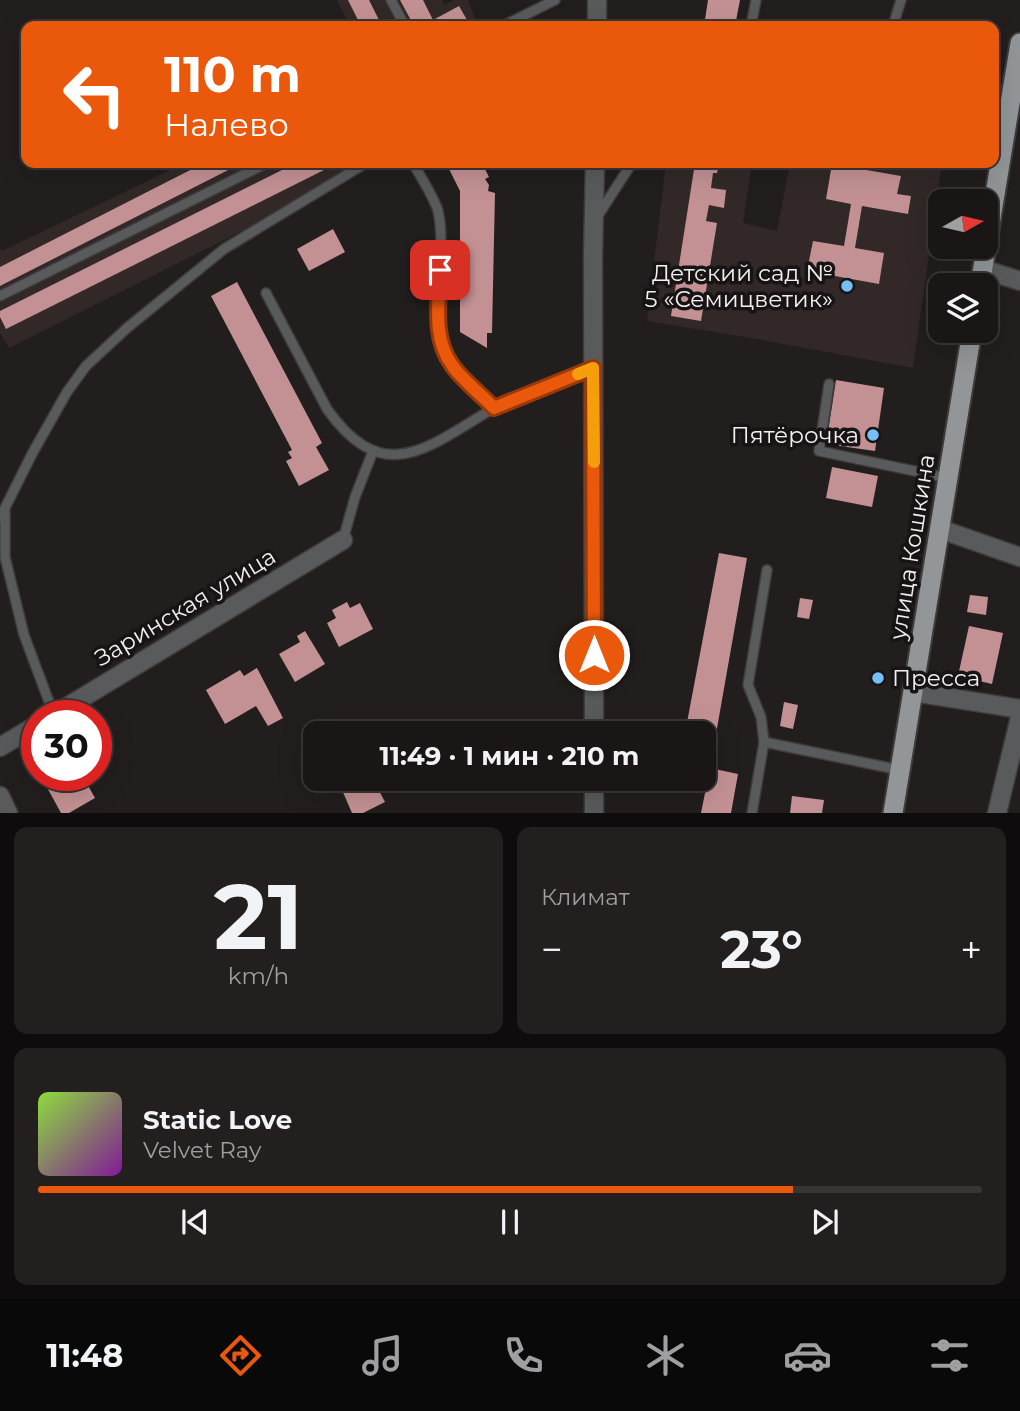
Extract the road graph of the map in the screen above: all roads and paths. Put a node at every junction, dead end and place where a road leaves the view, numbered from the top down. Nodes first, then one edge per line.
1 (391, 0) edge
2 (555, 0) edge
3 (597, 0) edge
4 (757, 0) edge
5 (900, 0) edge
6 (402, 21) edge
7 (513, 21) edge
8 (597, 21) edge
9 (752, 21) edge
10 (894, 21) edge
11 (1020, 43) edge
12 (257, 168) edge
13 (358, 168) edge
14 (416, 168) edge
15 (595, 168) edge
16 (629, 168) edge
17 (594, 222) junction
18 (982, 273) edge
19 (998, 279) edge
20 (1020, 281) edge
21 (266, 293) dead end
22 (0, 296) edge
23 (970, 343) edge
24 (593, 368) junction
25 (829, 384) dead end
26 (494, 408) junction
27 (373, 451) junction
28 (948, 478) junction
29 (5, 508) junction
30 (0, 517) edge
31 (940, 529) junction
32 (343, 540) joint
33 (1020, 557) edge
34 (767, 570) dead end
35 (913, 692) junction
36 (48, 700) edge
37 (78, 700) edge
38 (1020, 709) edge
39 (1020, 717) edge
40 (594, 721) edge
41 (21, 735) edge
42 (764, 742) junction
43 (0, 747) edge
44 (900, 770) junction
45 (594, 791) edge
46 (0, 796) edge
47 (8, 813) edge
48 (594, 813) edge
49 (752, 813) edge
50 (893, 813) edge
51 (997, 813) edge

1 - 6 lane
2 - 7 lane
3 - 8 street
4 - 9 lane
5 - 10 lane
11 - 18 main road
12 - 22 lane
13 - 29 lane
14 - 26 lane
15 - 17 street
16 - 17 lane
17 - 24 street
19 - 20 street
21 - 27 lane
23 - 28 main road, улица Кошкина
24 - 26 lane
24 - 40 street
25 - 28 lane
26 - 27 lane
27 - 32 lane
28 - 31 main road, улица Кошкина
29 - 30 lane
29 - 36 lane
31 - 33 street
31 - 35 main road, улица Кошкина
32 - 37 street, Заринская улица
34 - 42 lane
35 - 38 street
35 - 44 main road, улица Кошкина
39 - 51 street
41 - 43 street
42 - 44 lane
42 - 49 lane
44 - 50 main road, улица Кошкина
45 - 48 street
46 - 47 street

